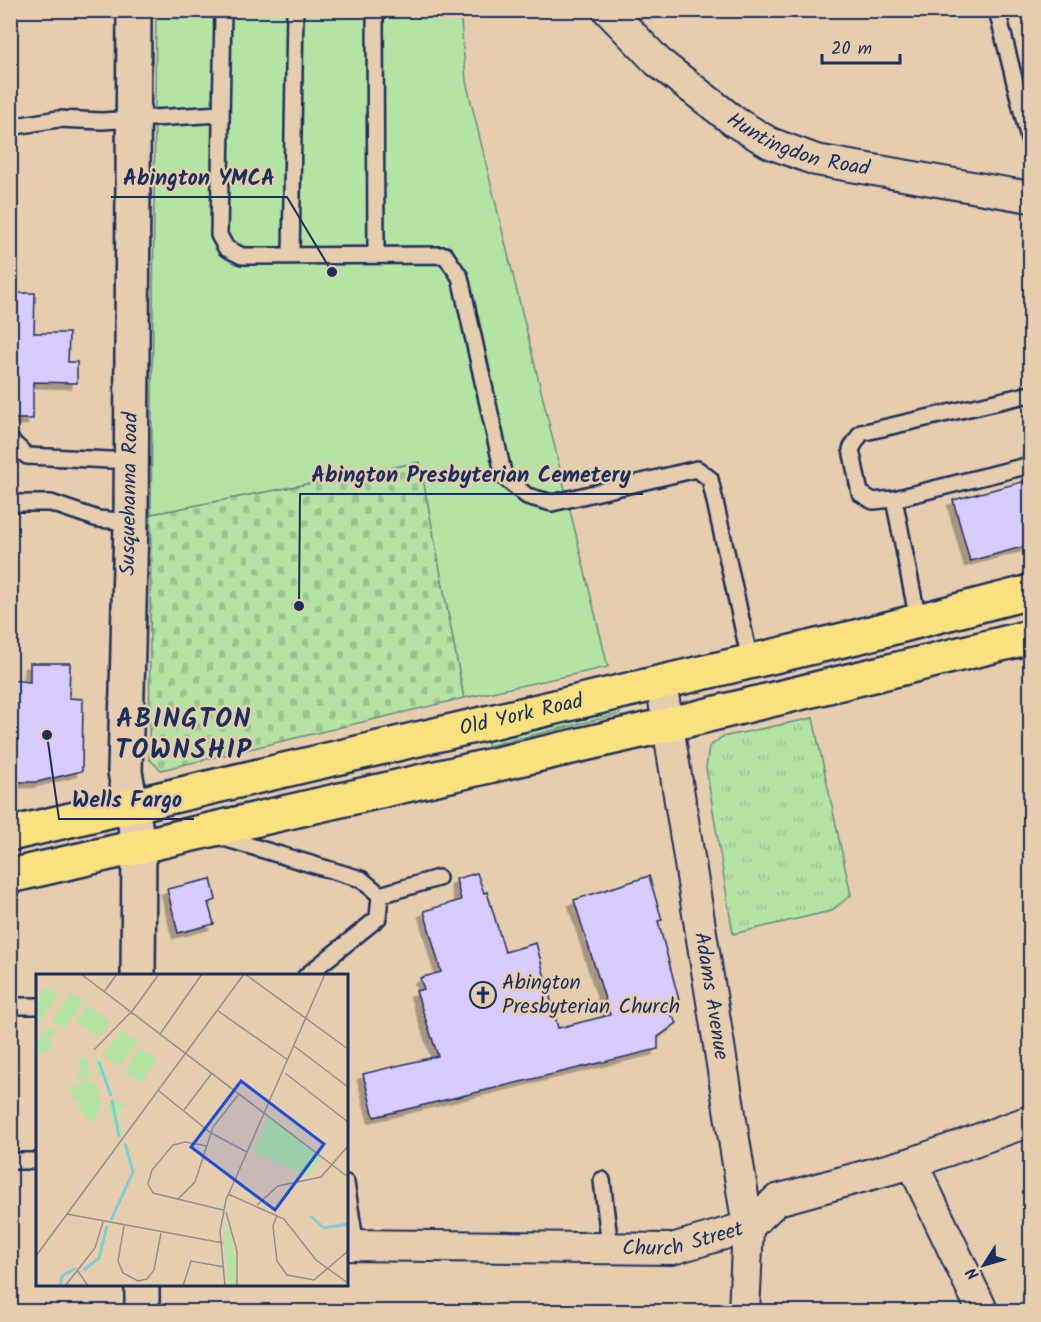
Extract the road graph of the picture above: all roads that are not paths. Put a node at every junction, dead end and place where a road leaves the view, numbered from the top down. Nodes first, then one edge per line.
1 (134, 10) edge
2 (223, 10) edge
3 (295, 10) edge
4 (375, 10) edge
5 (608, 10) edge
6 (997, 10) edge
7 (221, 114) junction
8 (133, 119) junction
9 (10, 127) edge
10 (1030, 143) edge
11 (1030, 198) edge
12 (376, 255) junction
13 (291, 256) junction
14 (1030, 394) edge
15 (10, 440) edge
16 (131, 461) junction
17 (1030, 465) edge
18 (894, 499) junction
19 (10, 503) edge
20 (131, 522) junction
21 (1030, 592) edge
22 (918, 620) junction
23 (1030, 637) edge
24 (750, 660) junction
25 (661, 682) junction
26 (667, 725) junction
27 (133, 808) junction
28 (199, 832) junction
29 (10, 834) edge
30 (140, 846) junction
31 (10, 876) edge
32 (438, 878) dead end
33 (380, 894) junction
34 (138, 974) edge
35 (307, 974) edge
36 (10, 1006) edge
37 (36, 1006) edge
38 (1030, 1121) edge
39 (10, 1161) edge
40 (36, 1161) edge
41 (912, 1163) junction
42 (602, 1180) dead end
43 (348, 1208) edge
44 (748, 1227) junction
45 (351, 1246) edge
46 (610, 1247) junction
47 (142, 1286) edge
48 (142, 1311) edge
49 (744, 1311) edge
50 (983, 1311) edge

1 - 8 main road, Susquehanna Road
2 - 7 lane
3 - 13 lane
4 - 12 lane
5 - 11 street, Huntingdon Road
6 - 10 lane
7 - 8 lane
7 - 13 lane
8 - 9 lane
8 - 16 main road, Susquehanna Road
12 - 13 lane
12 - 24 lane
14 - 18 lane
15 - 16 lane
16 - 20 main road, Susquehanna Road
17 - 18 lane
18 - 22 lane
19 - 20 lane
20 - 27 main road, Susquehanna Road
21 - 22 highway, Old York Road
22 - 24 highway, Old York Road
23 - 26 highway, Old York Road
24 - 25 highway, Old York Road
25 - 26 street, Adams Avenue
25 - 27 highway, Old York Road
26 - 28 highway, Old York Road
26 - 44 street, Adams Avenue
27 - 29 highway, Old York Road
27 - 30 main road, Susquehanna Road
28 - 30 highway, Old York Road
28 - 33 lane
30 - 31 highway, Old York Road
30 - 34 main road, Susquehanna Road
32 - 33 lane
33 - 35 lane
36 - 37 lane
38 - 41 street, Church Street
39 - 40 lane
41 - 44 street, Church Street
41 - 50 street
42 - 46 lane
43 - 45 lane
44 - 46 street, Church Street
44 - 49 street, Adams Avenue
45 - 46 street, Church Street
47 - 48 main road

